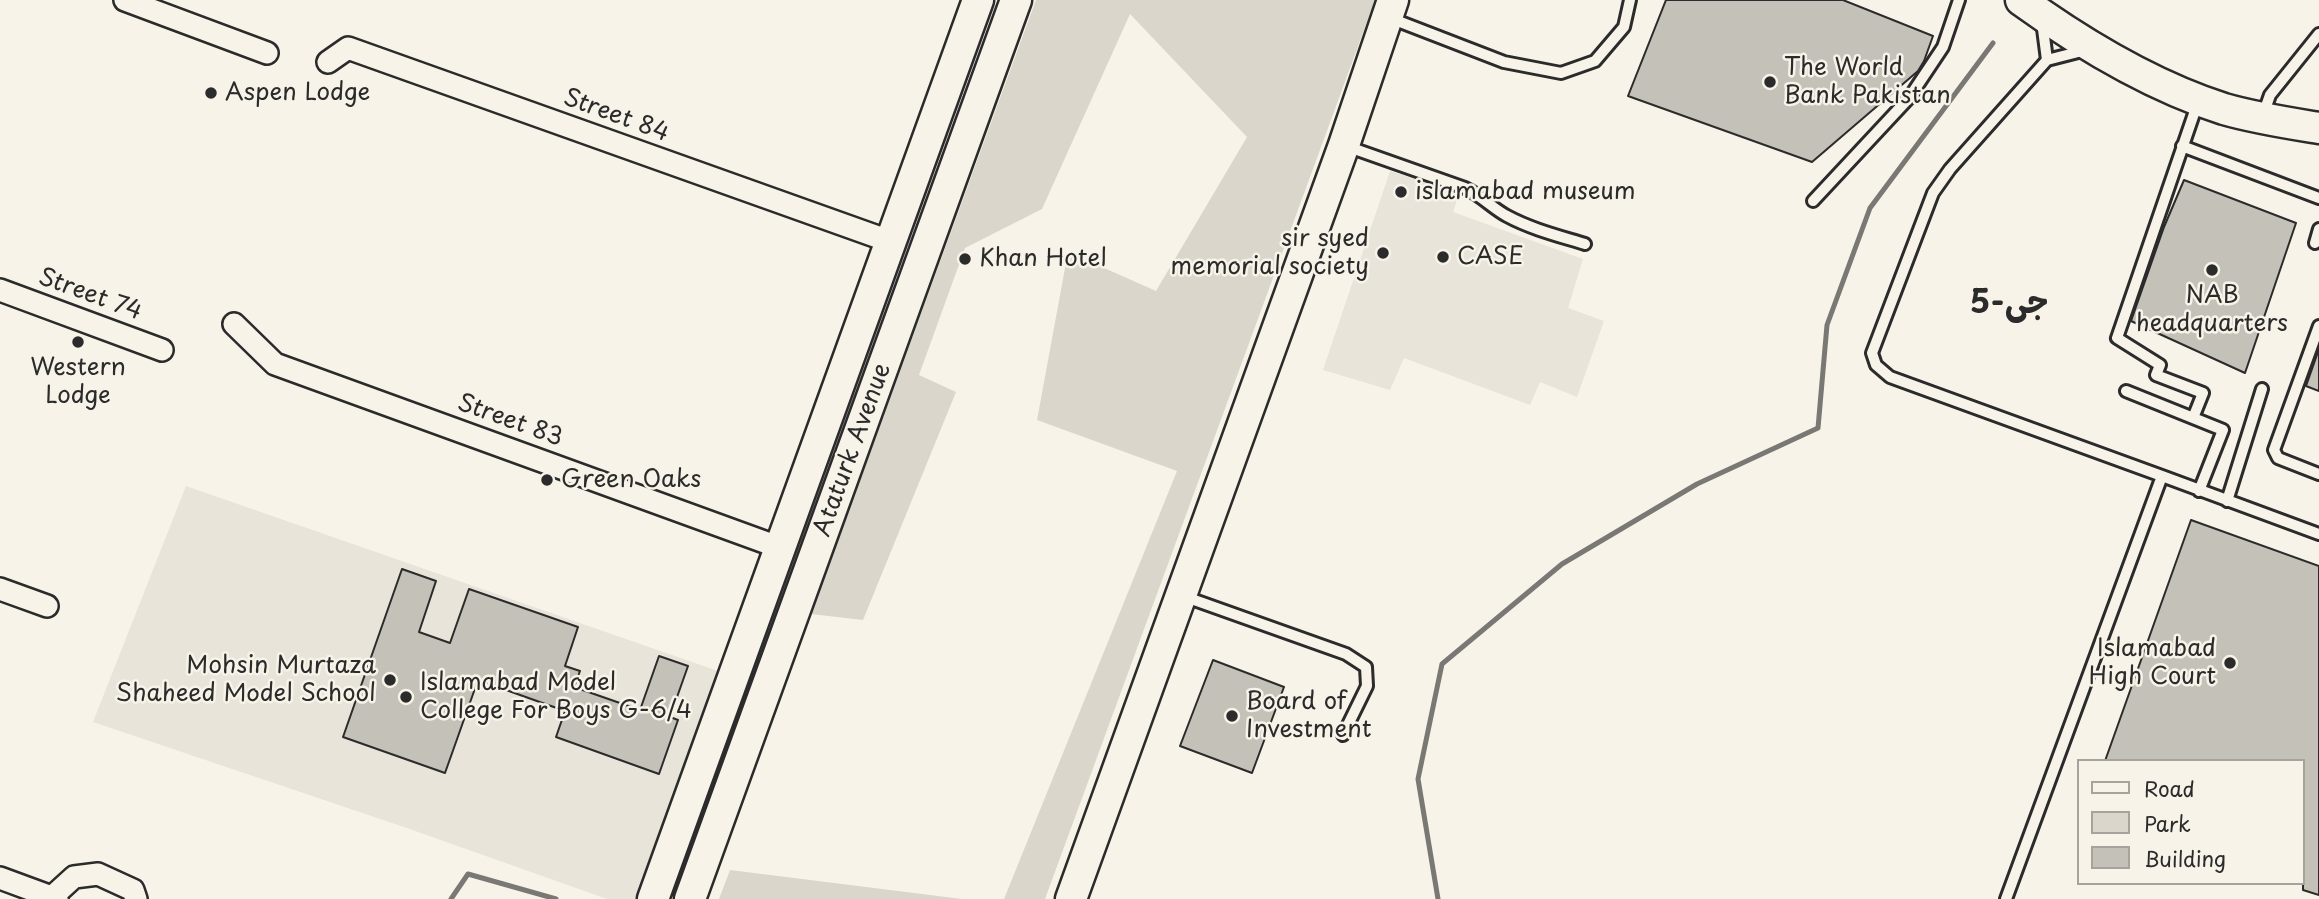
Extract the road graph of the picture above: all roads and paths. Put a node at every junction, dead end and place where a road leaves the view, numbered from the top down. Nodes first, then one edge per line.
1 (124, 0) edge
2 (978, 0) edge
3 (1016, 0) edge
4 (1630, 0) edge
5 (1959, 0) edge
6 (2031, 7) edge
7 (1390, 8) edge
8 (2319, 34) edge
9 (2096, 47) junction
10 (267, 53) dead end
11 (2047, 60) junction
12 (328, 62) dead end
13 (2199, 100) junction
14 (2262, 118) junction
15 (2319, 128) edge
16 (1344, 145) junction
17 (2182, 146) junction
18 (2319, 198) edge
19 (1812, 201) dead end
20 (2319, 229) edge
21 (889, 241) junction
22 (2315, 243) dead end
23 (1586, 244) dead end
24 (0, 290) edge
25 (234, 324) dead end
26 (2319, 326) edge
27 (162, 350) dead end
28 (2262, 389) dead end
29 (2126, 391) dead end
30 (2193, 418) junction
31 (2319, 474) edge
32 (2162, 477) junction
33 (2199, 491) junction
34 (2227, 501) junction
35 (2319, 534) edge
36 (781, 548) junction
37 (0, 589) edge
38 (1180, 595) junction
39 (47, 606) dead end
40 (755, 620) junction
41 (788, 629) junction
42 (1343, 735) dead end
43 (0, 878) edge
44 (134, 895) edge
45 (54, 898) edge
46 (653, 899) edge
47 (690, 899) edge
48 (1071, 899) edge
49 (2006, 899) edge

1 - 10 street
2 - 21 street, Ataturk Avenue
3 - 41 street, Ataturk Avenue
4 - 7 lane
5 - 19 lane
6 - 9 street
6 - 11 lane
7 - 16 street
8 - 14 lane
9 - 11 lane
9 - 13 street
11 - 32 lane
12 - 21 street, Street 84
13 - 14 street
13 - 17 lane
14 - 15 street
16 - 23 lane
16 - 38 street
17 - 18 lane
17 - 30 lane
20 - 22 lane
21 - 36 street, Ataturk Avenue
24 - 27 street, Street 74
25 - 36 street, Street 83
26 - 31 lane
28 - 34 lane
29 - 30 lane
30 - 33 lane
32 - 33 lane
32 - 49 lane
33 - 34 lane
34 - 35 lane
36 - 40 street, Ataturk Avenue
37 - 39 street
38 - 42 lane
38 - 48 street
40 - 41 street
40 - 46 street, Ataturk Avenue
41 - 47 street, Ataturk Avenue
43 - 45 street
44 - 45 street

